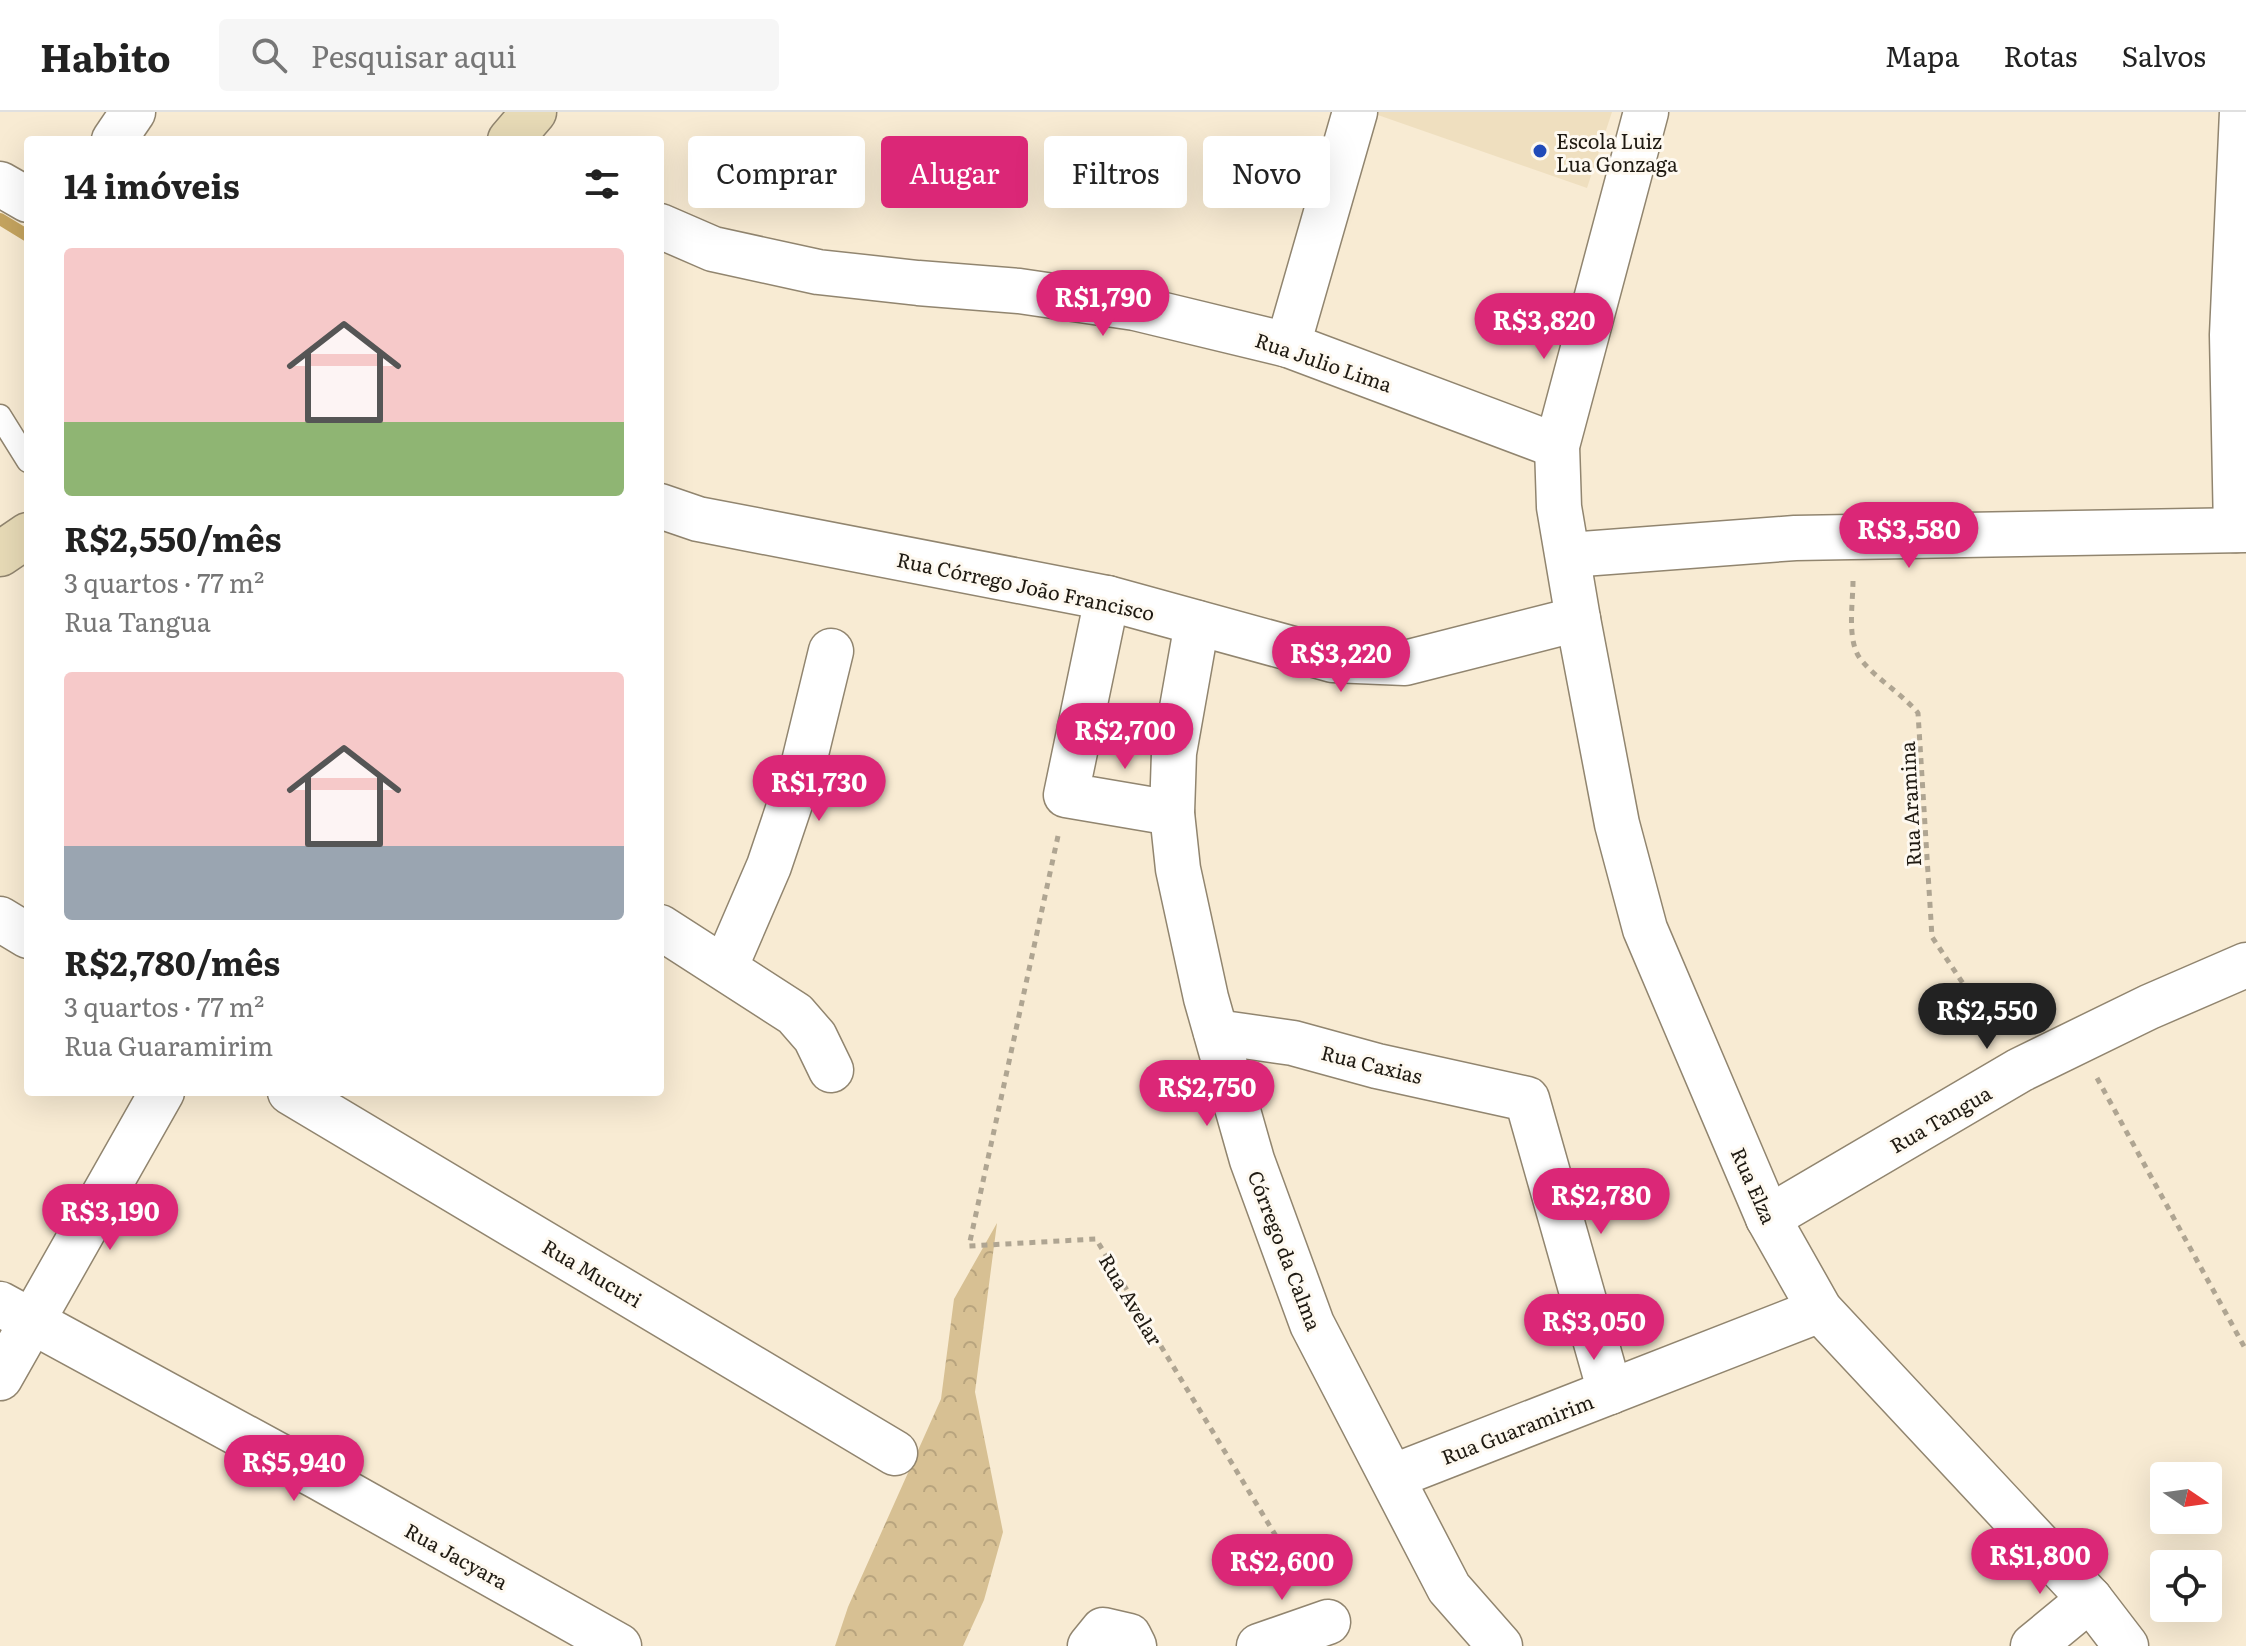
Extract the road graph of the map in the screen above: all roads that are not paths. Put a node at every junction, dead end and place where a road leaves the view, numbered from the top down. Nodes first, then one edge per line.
1 (133, 112) edge
2 (534, 112) edge
3 (1355, 112) edge
4 (1646, 112) edge
5 (2242, 112) edge
6 (117, 136) edge
7 (513, 136) edge
8 (0, 184) edge
9 (24, 198) edge
10 (664, 228) edge
11 (1288, 345) junction
12 (0, 416) edge
13 (1557, 446) junction
14 (24, 455) edge
15 (664, 507) edge
16 (2241, 530) edge
17 (24, 538) edge
18 (0, 554) edge
19 (1569, 555) junction
20 (1107, 598) junction
21 (1578, 619) junction
22 (1197, 623) junction
23 (831, 651) dead end
24 (1172, 813) junction
25 (0, 919) edge
26 (664, 930) edge
27 (24, 934) edge
28 (2246, 965) edge
29 (725, 968) junction
30 (1216, 1032) junction
31 (831, 1070) dead end
32 (159, 1096) edge
33 (297, 1096) edge
34 (1768, 1218) junction
35 (1820, 1310) junction
36 (15, 1314) edge
37 (0, 1378) edge
38 (1610, 1392) junction
39 (895, 1453) dead end
40 (1392, 1477) junction
41 (2090, 1599) junction
42 (1328, 1622) road end
43 (619, 1646) edge
44 (1090, 1646) edge
45 (1134, 1646) edge
46 (1259, 1646) edge
47 (1500, 1646) edge
48 (2033, 1646) edge
49 (2126, 1646) edge

1 - 6 street
2 - 7 main road
3 - 11 street
4 - 13 street, Rua Elza
5 - 16 street
8 - 9 street
10 - 11 street, Rua Julio Lima
11 - 13 street, Rua Julio Lima
12 - 14 lane
13 - 19 street, Rua Elza
15 - 20 street, Rua Córrego João Francisco
16 - 19 street
17 - 18 main road
19 - 21 street, Rua Elza
20 - 22 street, Rua Córrego João Francisco
20 - 24 street
21 - 22 street, Rua Córrego João Francisco
21 - 34 street, Rua Elza
22 - 24 street, Córrego da Calma
23 - 29 street
24 - 30 street, Córrego da Calma
25 - 27 street
26 - 29 street
28 - 34 street, Rua Tangua
29 - 31 street
30 - 38 street, Rua Caxias
30 - 40 street, Córrego da Calma
32 - 36 street
33 - 39 street, Rua Mucuri
34 - 35 street, Rua Elza
35 - 38 street, Rua Guaramirim
35 - 41 street, Rua Elza
36 - 37 street
36 - 43 street, Rua Jacyara
38 - 40 street, Rua Guaramirim
40 - 47 street, Córrego da Calma
41 - 48 street
41 - 49 street, Rua Elza
42 - 46 street
44 - 45 street

